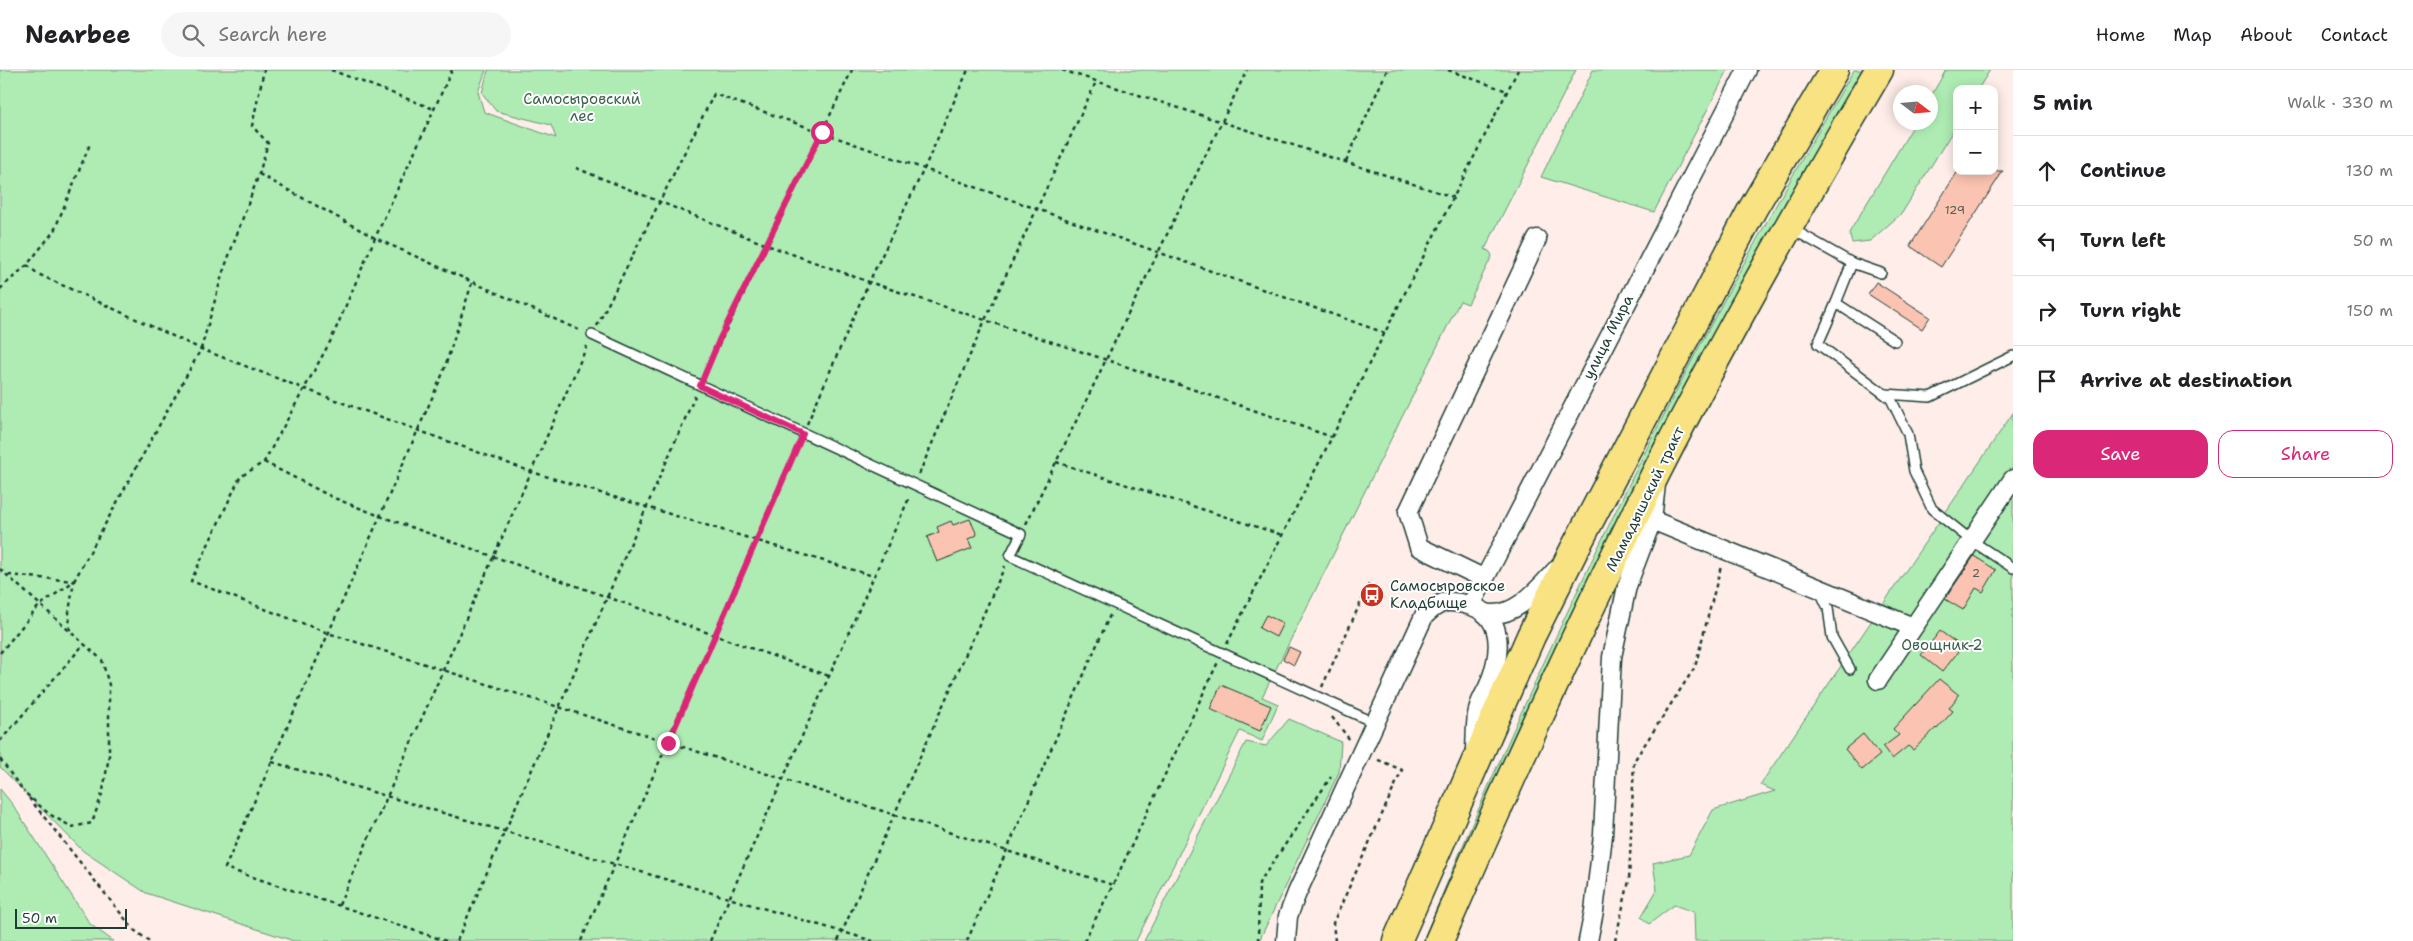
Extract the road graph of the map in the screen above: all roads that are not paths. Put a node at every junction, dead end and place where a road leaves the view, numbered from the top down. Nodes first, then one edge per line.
1 (1747, 70) edge
2 (1834, 70) edge
3 (1879, 70) edge
4 (1788, 227) junction
5 (1537, 239) dead end
6 (1852, 264) junction
7 (1881, 274) dead end
8 (1836, 303) junction
9 (592, 335) road end
10 (1895, 341) dead end
11 (2013, 356) edge
12 (1884, 394) junction
13 (1658, 469) junction
14 (2013, 479) edge
15 (1652, 520) junction
16 (1972, 541) junction
17 (1574, 550) junction
18 (2013, 568) edge
19 (1483, 578) junction
20 (1819, 588) junction
21 (1478, 609) junction
22 (1914, 627) junction
23 (1850, 669) dead end
24 (1878, 680) dead end
25 (1376, 723) junction
26 (1475, 762) junction
27 (1286, 941) edge
28 (1397, 941) edge
29 (1439, 941) edge
30 (1588, 941) edge

1 - 19 street, улица Мира
2 - 17 main road
3 - 4 main road, Мамадышский тракт
4 - 6 lane
4 - 13 main road, Мамадышский тракт
5 - 19 street
6 - 7 lane
6 - 8 lane
8 - 10 lane
8 - 12 lane
9 - 25 lane
11 - 12 lane
12 - 16 lane
13 - 15 street
13 - 29 main road, Мамадышский тракт
14 - 16 street
15 - 20 street
15 - 30 street
16 - 18 lane
16 - 22 street
17 - 21 street
17 - 26 main road
19 - 21 street, улица Мира
20 - 22 street
20 - 23 lane
21 - 25 street
21 - 26 street
22 - 24 street
25 - 27 street
26 - 28 main road

